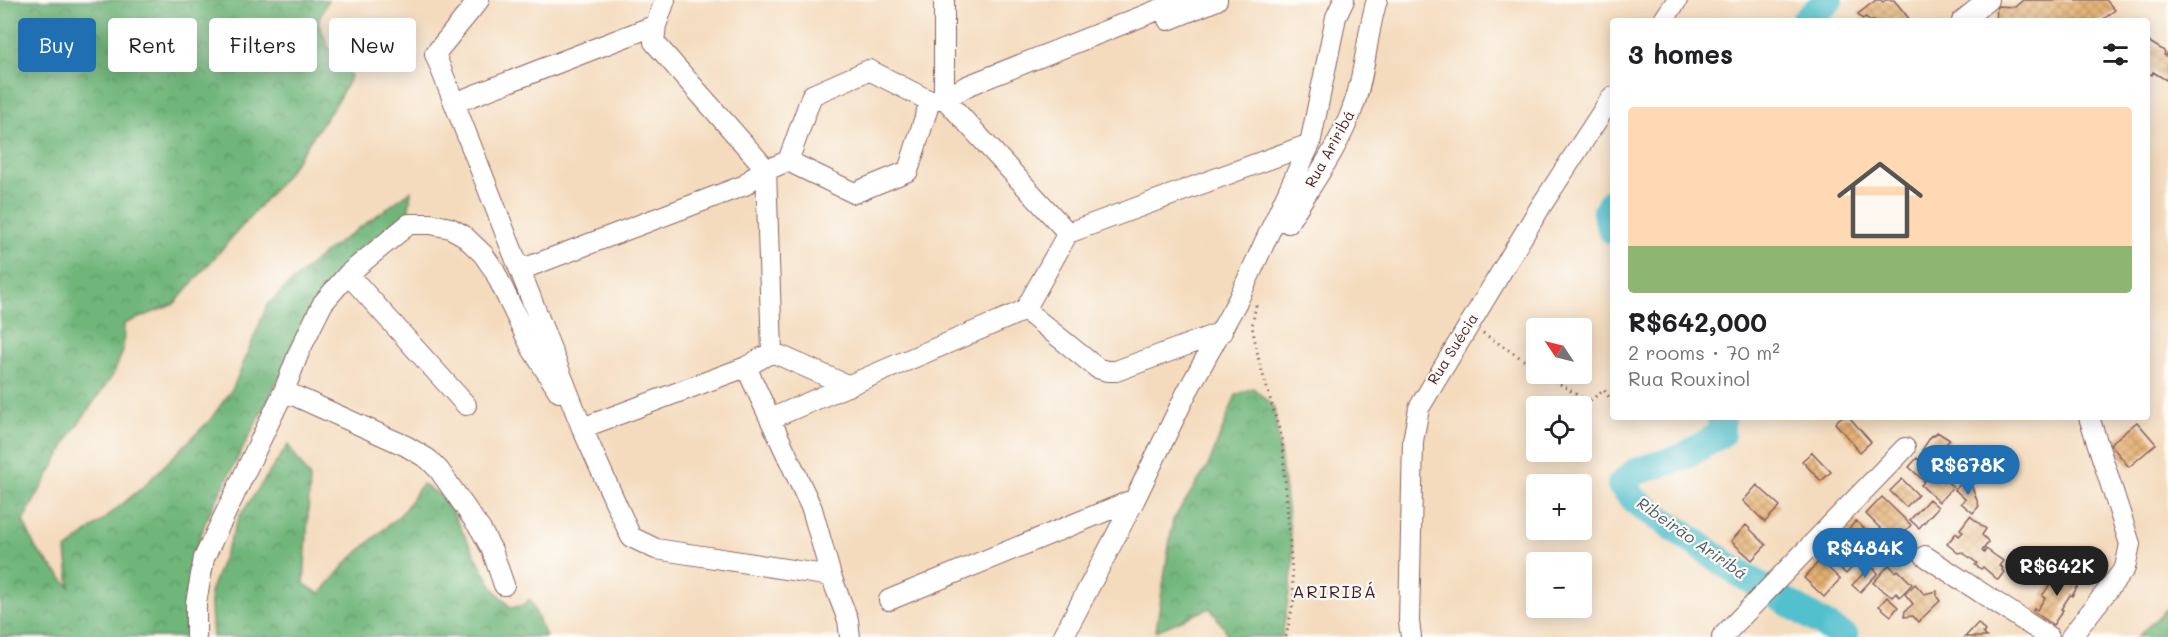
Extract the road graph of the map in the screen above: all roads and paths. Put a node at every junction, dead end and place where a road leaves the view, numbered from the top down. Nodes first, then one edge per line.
1 (479, 0) edge
2 (665, 0) edge
3 (944, 0) edge
4 (1183, 0) edge
5 (1217, 0) edge
6 (1344, 0) edge
7 (1377, 0) edge
8 (1677, 0) edge
9 (1988, 0) edge
10 (1665, 18) edge
11 (1966, 18) edge
12 (656, 25) junction
13 (942, 98) junction
14 (1610, 100) edge
15 (454, 103) junction
16 (1310, 144) junction
17 (788, 160) junction
18 (762, 172) junction
19 (1288, 223) dead end
20 (1068, 233) junction
21 (518, 265) junction
22 (348, 274) junction
23 (1258, 296) dead end
24 (1025, 310) junction
25 (1470, 323) junction
26 (1222, 332) junction
27 (772, 352) junction
28 (1526, 361) edge
29 (746, 368) junction
30 (1560, 384) edge
31 (849, 386) junction
32 (284, 392) junction
33 (1610, 398) edge
34 (466, 405) dead end
35 (770, 419) junction
36 (2090, 420) edge
37 (580, 423) junction
38 (1905, 448) dead end
39 (1135, 499) junction
40 (1925, 556) dead end
41 (831, 576) junction
42 (504, 585) dead end
43 (889, 600) dead end
44 (196, 637) edge
45 (850, 637) edge
46 (1063, 637) edge
47 (1286, 637) edge
48 (1411, 637) edge
49 (1722, 637) edge
50 (2049, 637) edge
51 (2071, 637) edge

1 - 15 street
2 - 12 street
3 - 13 street
4 - 13 street
5 - 13 street
6 - 16 street
7 - 19 street, Rua Ariribá
8 - 10 street
9 - 11 street
12 - 15 street
12 - 18 street
13 - 17 street
13 - 17 street
13 - 20 street
14 - 25 street, Rua Suécia
15 - 21 street
16 - 20 street
16 - 26 street
17 - 18 street
18 - 21 street
18 - 27 street
20 - 24 street
21 - 37 street
22 - 32 street
22 - 34 street
22 - 37 street
23 - 47 path
24 - 26 street
24 - 31 street
25 - 28 path
25 - 48 street, Rua Suécia
26 - 39 street
27 - 29 street
27 - 31 street
29 - 35 street
29 - 37 street
30 - 33 path
31 - 35 street
32 - 42 street
32 - 44 street
35 - 41 street
36 - 51 street
37 - 41 street
38 - 49 street
39 - 43 street
39 - 46 street
40 - 50 street
41 - 45 street

